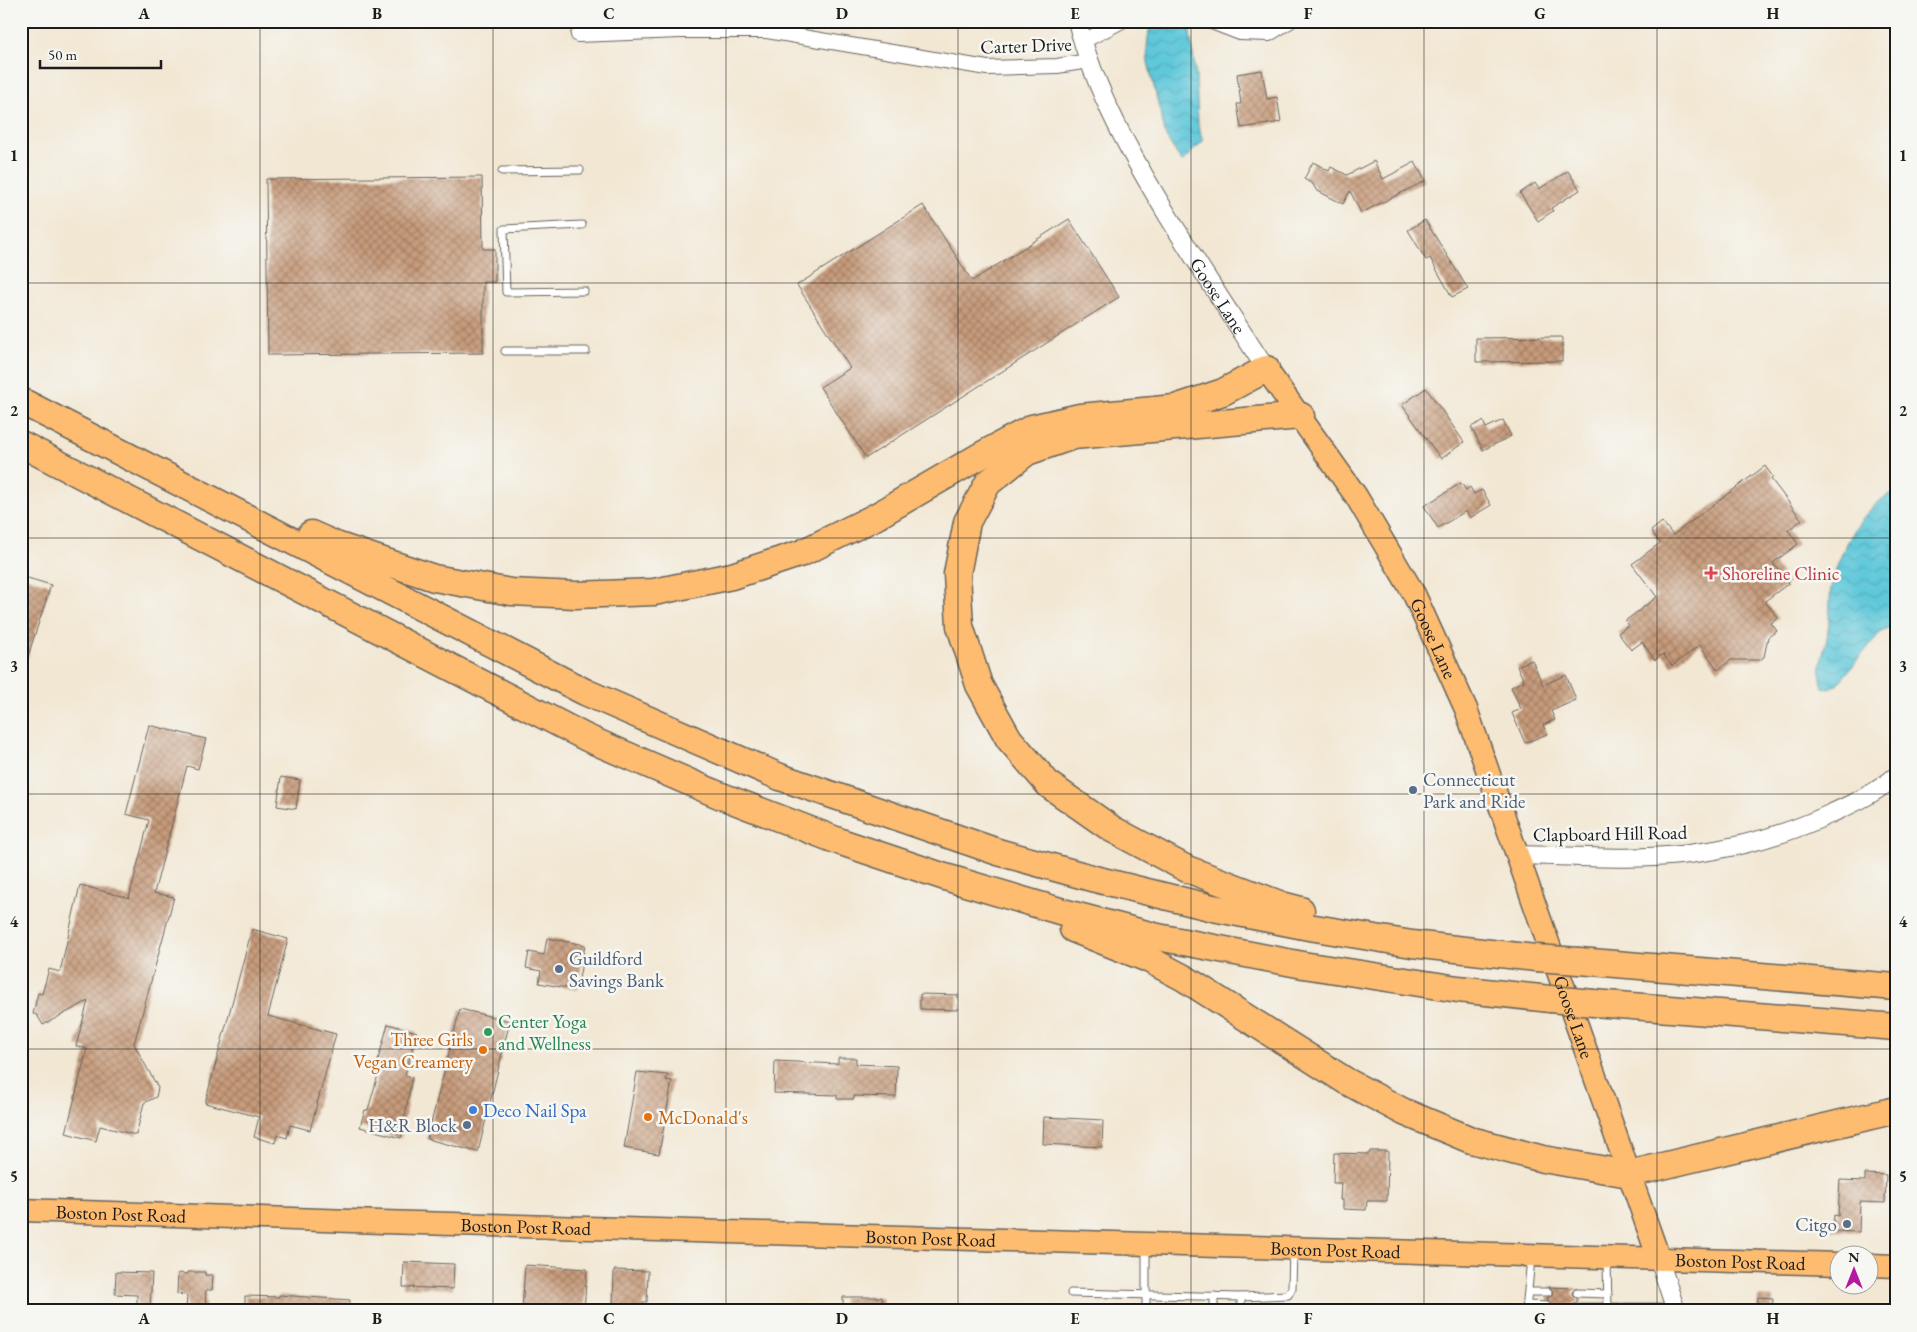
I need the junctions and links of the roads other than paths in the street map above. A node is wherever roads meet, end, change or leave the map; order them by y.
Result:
1 (1077, 21) edge
2 (1122, 21) edge
3 (1209, 21) edge
4 (1290, 21) edge
5 (578, 35) dead end
6 (1082, 42) junction
7 (1088, 61) junction
8 (580, 170) dead end
9 (502, 171) dead end
10 (582, 225) dead end
11 (584, 291) dead end
12 (505, 351) dead end
13 (586, 351) dead end
14 (1266, 369) junction
15 (21, 401) edge
16 (1301, 416) junction
17 (21, 444) edge
18 (120, 453) junction
19 (1896, 776) edge
20 (1518, 855) junction
21 (945, 877) junction
22 (1505, 955) junction
23 (1896, 987) edge
24 (1896, 1027) edge
25 (1896, 1110) edge
26 (1629, 1174) junction
27 (21, 1210) edge
28 (1146, 1244) junction
29 (1293, 1248) junction
30 (1531, 1255) junction
31 (1607, 1257) junction
32 (1659, 1259) junction
33 (1830, 1264) edge
34 (1880, 1265) edge
35 (1896, 1266) edge
36 (1529, 1292) junction
37 (1548, 1292) dead end
38 (1071, 1293) dead end
39 (1577, 1293) dead end
40 (1145, 1294) junction
41 (1608, 1294) junction
42 (1214, 1296) junction
43 (1241, 1297) junction
44 (1548, 1306) dead end
45 (1577, 1307) dead end
46 (1527, 1308) edge
47 (1608, 1309) edge
48 (1676, 1309) edge
49 (1146, 1311) edge
50 (1214, 1311) edge
51 (1241, 1311) edge

1 - 6 street, Goose Lane
2 - 6 street
3 - 4 street
5 - 7 street, Carter Drive
6 - 7 street, Goose Lane
7 - 14 street, Goose Lane
8 - 9 lane
10 - 11 lane
12 - 13 lane
14 - 16 main road, Goose Lane
14 - 18 highway
15 - 18 highway
16 - 20 main road, Goose Lane
16 - 22 highway
17 - 21 highway
18 - 22 highway
19 - 20 street, Clapboard Hill Road
20 - 26 main road, Goose Lane
21 - 24 highway, bridge
21 - 26 highway
22 - 23 highway, bridge
25 - 26 highway
26 - 32 main road, Goose Lane
27 - 28 main road, Boston Post Road
28 - 29 main road, Boston Post Road
28 - 40 lane
29 - 30 main road, Boston Post Road
29 - 43 lane
30 - 31 main road, Boston Post Road
30 - 36 lane
31 - 32 main road, Boston Post Road
31 - 41 lane
32 - 33 main road, Boston Post Road
32 - 48 street, Goose Lane
34 - 35 main road
36 - 37 lane
36 - 46 lane
38 - 40 lane
39 - 41 lane
40 - 42 lane
40 - 49 lane
41 - 47 lane
42 - 43 lane
42 - 50 lane
43 - 51 lane
44 - 46 lane
45 - 47 lane
47 - 48 lane

